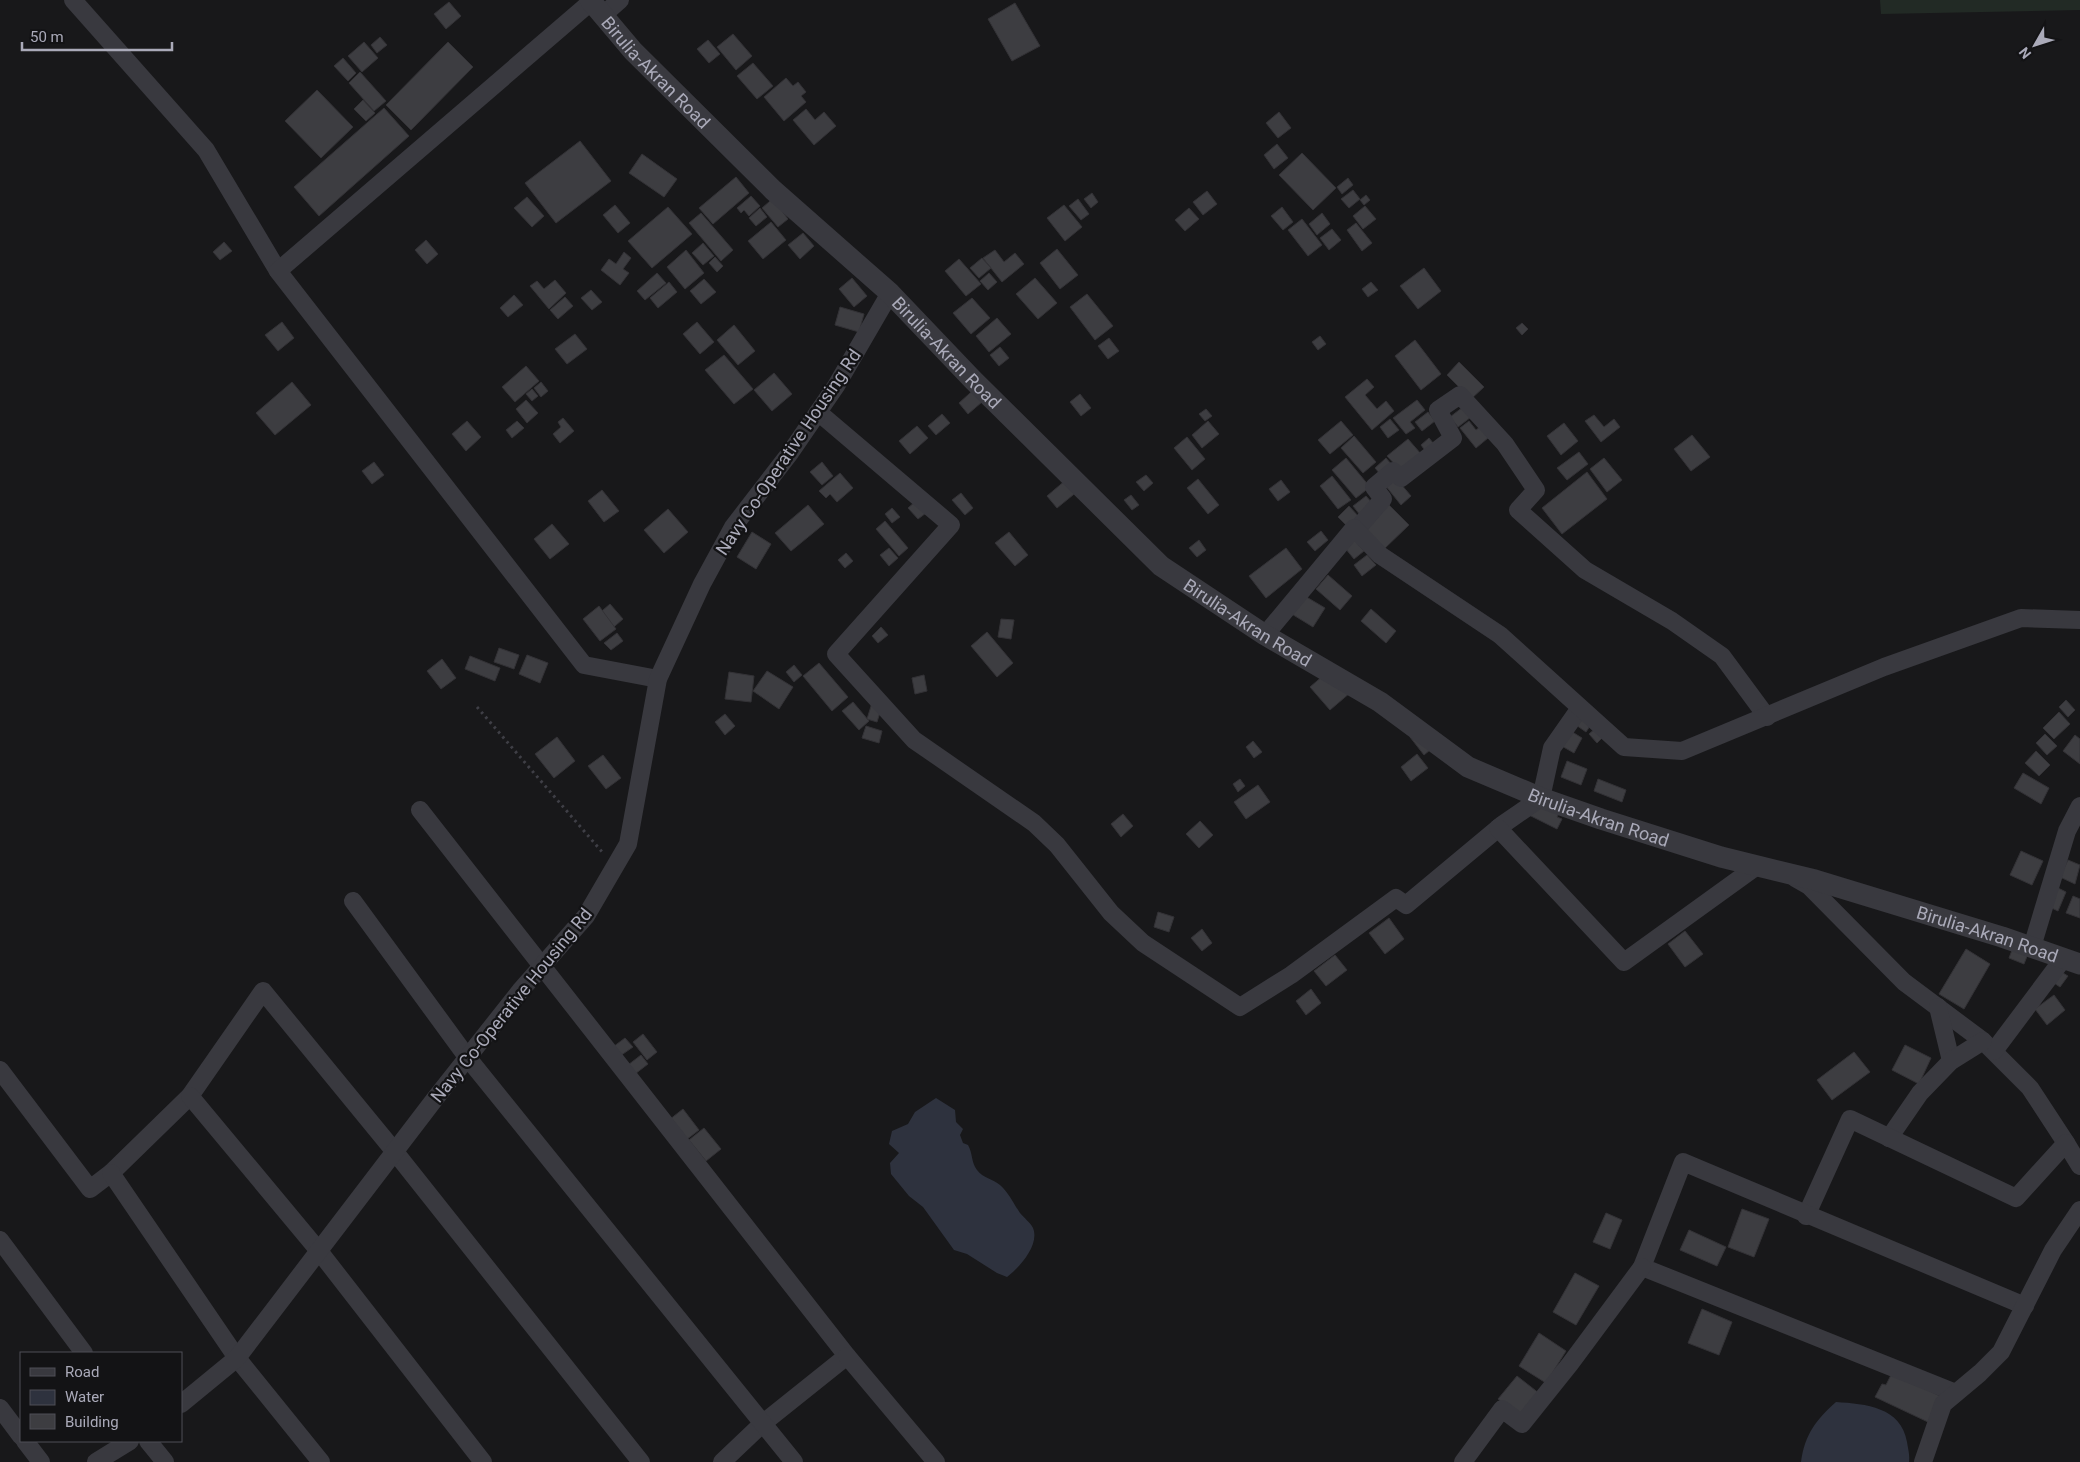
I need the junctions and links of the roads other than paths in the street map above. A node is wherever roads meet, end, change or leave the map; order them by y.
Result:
1 (73, 0) edge
2 (620, 0) edge
3 (595, 5) edge
4 (278, 271) junction
5 (890, 294) junction
6 (818, 412) junction
7 (1356, 530) junction
8 (2080, 620) edge
9 (1266, 635) junction
10 (658, 679) junction
11 (1580, 708) junction
12 (1767, 717) junction
13 (1541, 798) junction
14 (2080, 806) edge
15 (420, 810) dead end
16 (1498, 828) junction
17 (1757, 866) junction
18 (1788, 874) junction
19 (354, 901) dead end
20 (2032, 947) junction
21 (2072, 961) edge
22 (542, 965) junction
23 (1938, 1007) junction
24 (1989, 1046) junction
25 (468, 1057) junction
26 (1951, 1061) junction
27 (0, 1070) edge
28 (190, 1096) junction
29 (1889, 1138) junction
30 (2066, 1143) junction
31 (395, 1152) junction
32 (2080, 1166) edge
33 (111, 1173) junction
34 (2080, 1210) edge
35 (1806, 1216) junction
36 (0, 1240) edge
37 (319, 1251) junction
38 (1642, 1267) junction
39 (2025, 1306) junction
40 (83, 1352) edge
41 (847, 1356) junction
42 (237, 1358) junction
43 (1956, 1393) junction
44 (182, 1403) edge
45 (0, 1408) edge
46 (762, 1424) junction
47 (20, 1435) edge
48 (26, 1442) edge
49 (128, 1442) edge
50 (149, 1442) edge
51 (41, 1462) edge
52 (96, 1462) edge
53 (165, 1462) edge
54 (321, 1462) edge
55 (483, 1462) edge
56 (641, 1462) edge
57 (722, 1462) edge
58 (794, 1462) edge
59 (936, 1462) edge
60 (1463, 1462) edge
61 (1923, 1462) edge

1 - 4 street
2 - 3 street
3 - 4 street
3 - 5 street, Birulia-Akran Road
4 - 10 street
5 - 6 street, Navy Co-Operative Housing Rd
5 - 9 street, Birulia-Akran Road
6 - 10 street, Navy Co-Operative Housing Rd
6 - 16 street
7 - 9 street
7 - 11 street
7 - 12 street
8 - 12 street
9 - 13 street, Birulia-Akran Road
10 - 22 street, Navy Co-Operative Housing Rd
11 - 12 street
11 - 13 street
13 - 16 street
13 - 17 street, Birulia-Akran Road
14 - 20 street
15 - 22 street
16 - 17 street
17 - 18 street, Birulia-Akran Road
18 - 20 street, Birulia-Akran Road
18 - 23 street
19 - 25 street
20 - 21 street, Birulia-Akran Road
21 - 24 street
22 - 25 street, Navy Co-Operative Housing Rd
22 - 41 street
23 - 24 street
23 - 26 street
24 - 26 street
24 - 30 street
25 - 31 street, Navy Co-Operative Housing Rd
25 - 46 street
26 - 29 street
27 - 33 street
28 - 31 street
28 - 33 street
28 - 37 street
29 - 30 street
29 - 35 street
30 - 32 street
31 - 37 street, Navy Co-Operative Housing Rd
31 - 56 street
33 - 42 street
34 - 39 street
35 - 38 street
35 - 39 street
36 - 40 street
37 - 42 street, Navy Co-Operative Housing Rd
37 - 55 street
38 - 43 street
38 - 60 street
39 - 43 street
41 - 46 street
41 - 59 street
42 - 44 street, Navy Co-Operative Housing Rd
42 - 54 street
43 - 61 street
45 - 47 street
46 - 57 street
46 - 58 street
48 - 51 street
49 - 52 street
50 - 53 street

